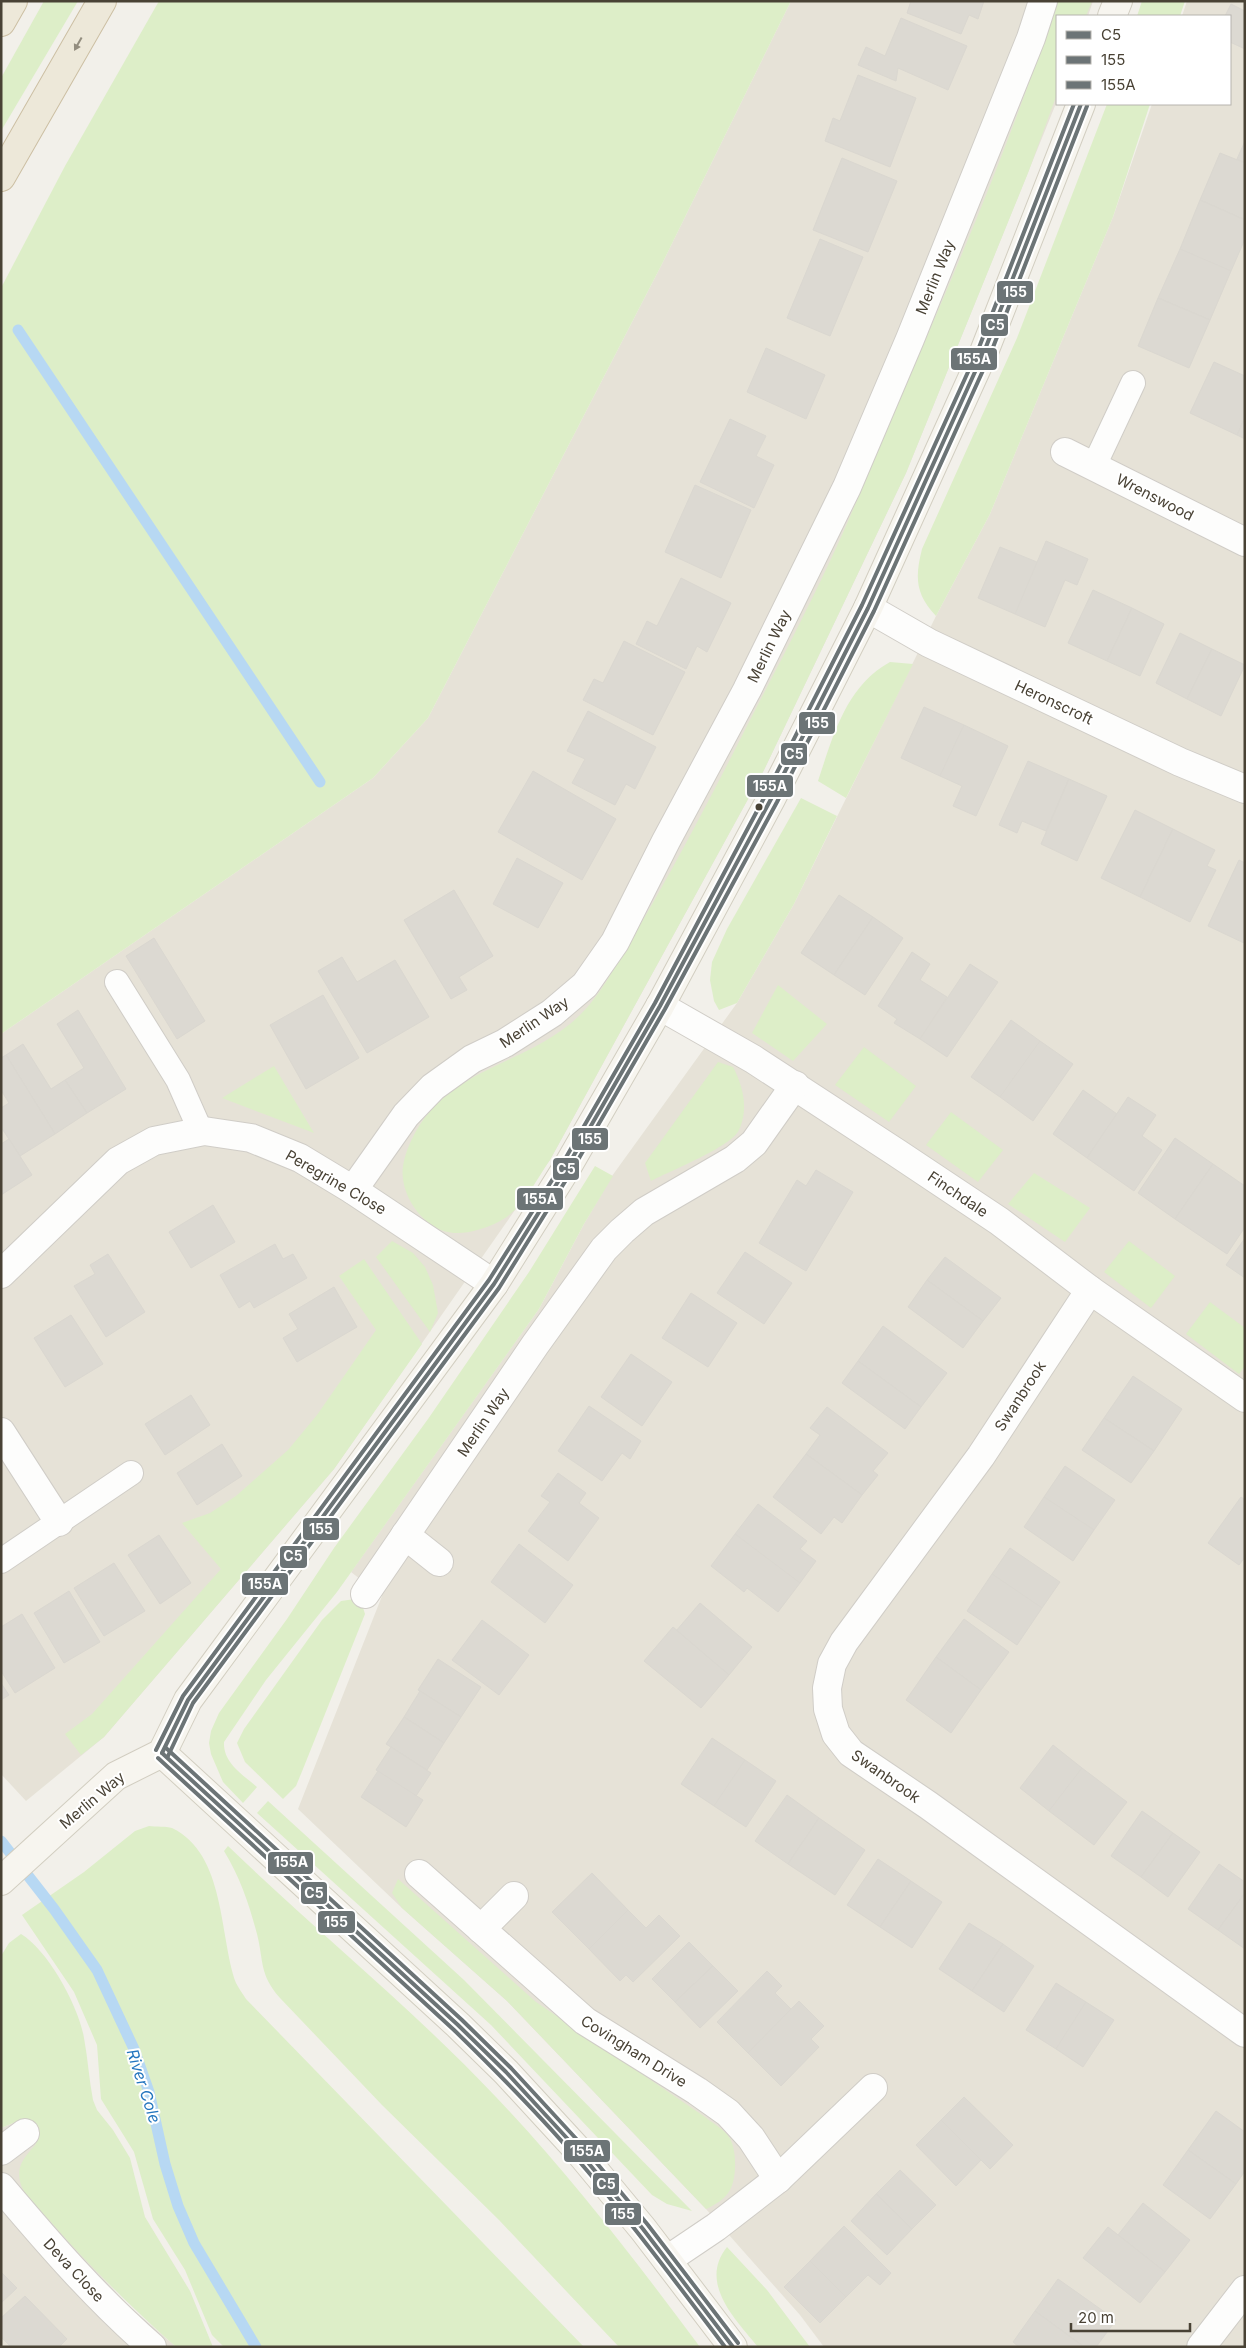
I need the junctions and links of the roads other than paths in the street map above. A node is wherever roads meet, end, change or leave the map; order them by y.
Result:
1 (13, 1) edge
2 (102, 1) edge
3 (1043, 1) edge
4 (1118, 1) edge
5 (1112, 15) edge
6 (1, 22) edge
7 (1081, 105) edge
8 (1, 177) edge
9 (1133, 383) dead end
10 (1065, 452) dead end
11 (1094, 466) junction
12 (1245, 542) edge
13 (868, 608) junction
14 (1245, 789) edge
15 (117, 982) dead end
16 (660, 1006) junction
17 (795, 1085) junction
18 (200, 1132) junction
19 (353, 1190) junction
20 (1, 1274) edge
21 (494, 1284) junction
22 (1090, 1290) junction
23 (1245, 1398) edge
24 (1, 1432) edge
25 (131, 1473) dead end
26 (59, 1522) junction
27 (405, 1535) junction
28 (1, 1560) edge
29 (439, 1562) dead end
30 (365, 1594) dead end
31 (162, 1754) junction
32 (419, 1874) dead end
33 (1, 1881) edge
34 (514, 1896) dead end
35 (481, 1930) junction
36 (1245, 2033) edge
37 (873, 2088) dead end
38 (25, 2133) dead end
39 (1, 2151) edge
40 (778, 2179) junction
41 (1, 2187) edge
42 (667, 2260) junction
43 (1245, 2290) edge
44 (152, 2347) edge
45 (733, 2347) edge
46 (1202, 2347) edge

1 - 6 highway
2 -> 8 highway
3 - 19 street, Merlin Way
4 - 5 street
7 - 13 street
9 - 11 lane
10 - 11 street, Wrenswood
11 - 12 street, Wrenswood
13 - 14 street, Heronscroft
13 - 16 street
15 - 18 lane
16 - 17 street, Finchdale
16 - 21 street
17 - 22 street, Finchdale
17 - 27 street, Merlin Way
18 - 19 street, Peregrine Close
18 - 20 street, Peregrine Close
19 - 21 street, Peregrine Close
21 - 31 street
22 - 23 street, Finchdale
22 - 36 street, Swanbrook
24 - 26 street
25 - 26 lane
26 - 28 lane
27 - 29 street
27 - 30 street, Merlin Way
31 - 33 street, Merlin Way
31 - 42 street
32 - 35 street, Covingham Drive
34 - 35 street
35 - 40 street, Covingham Drive
37 - 40 street
38 - 39 street
40 - 42 street
41 - 44 street, Deva Close
42 - 45 street
43 - 46 street

